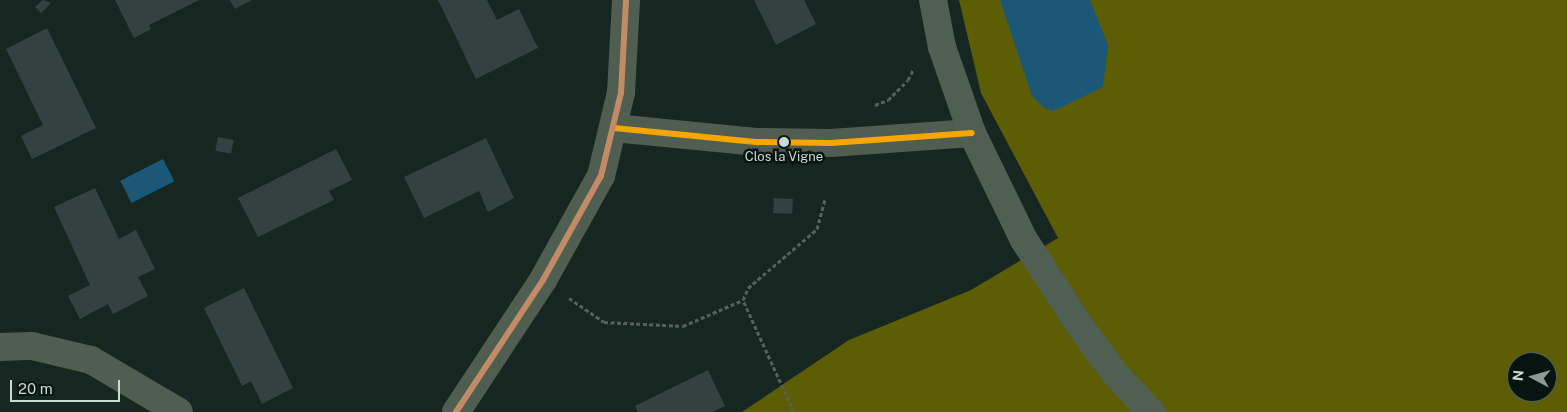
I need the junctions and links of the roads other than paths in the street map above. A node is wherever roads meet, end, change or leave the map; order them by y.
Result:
1 (626, 0) edge
2 (933, 0) edge
3 (614, 128) junction
4 (972, 133) junction
5 (0, 347) edge
6 (179, 412) edge
7 (456, 412) edge
8 (1151, 412) edge

1 - 3 street
2 - 4 street
3 - 4 street
3 - 7 street
4 - 8 street
5 - 6 street

